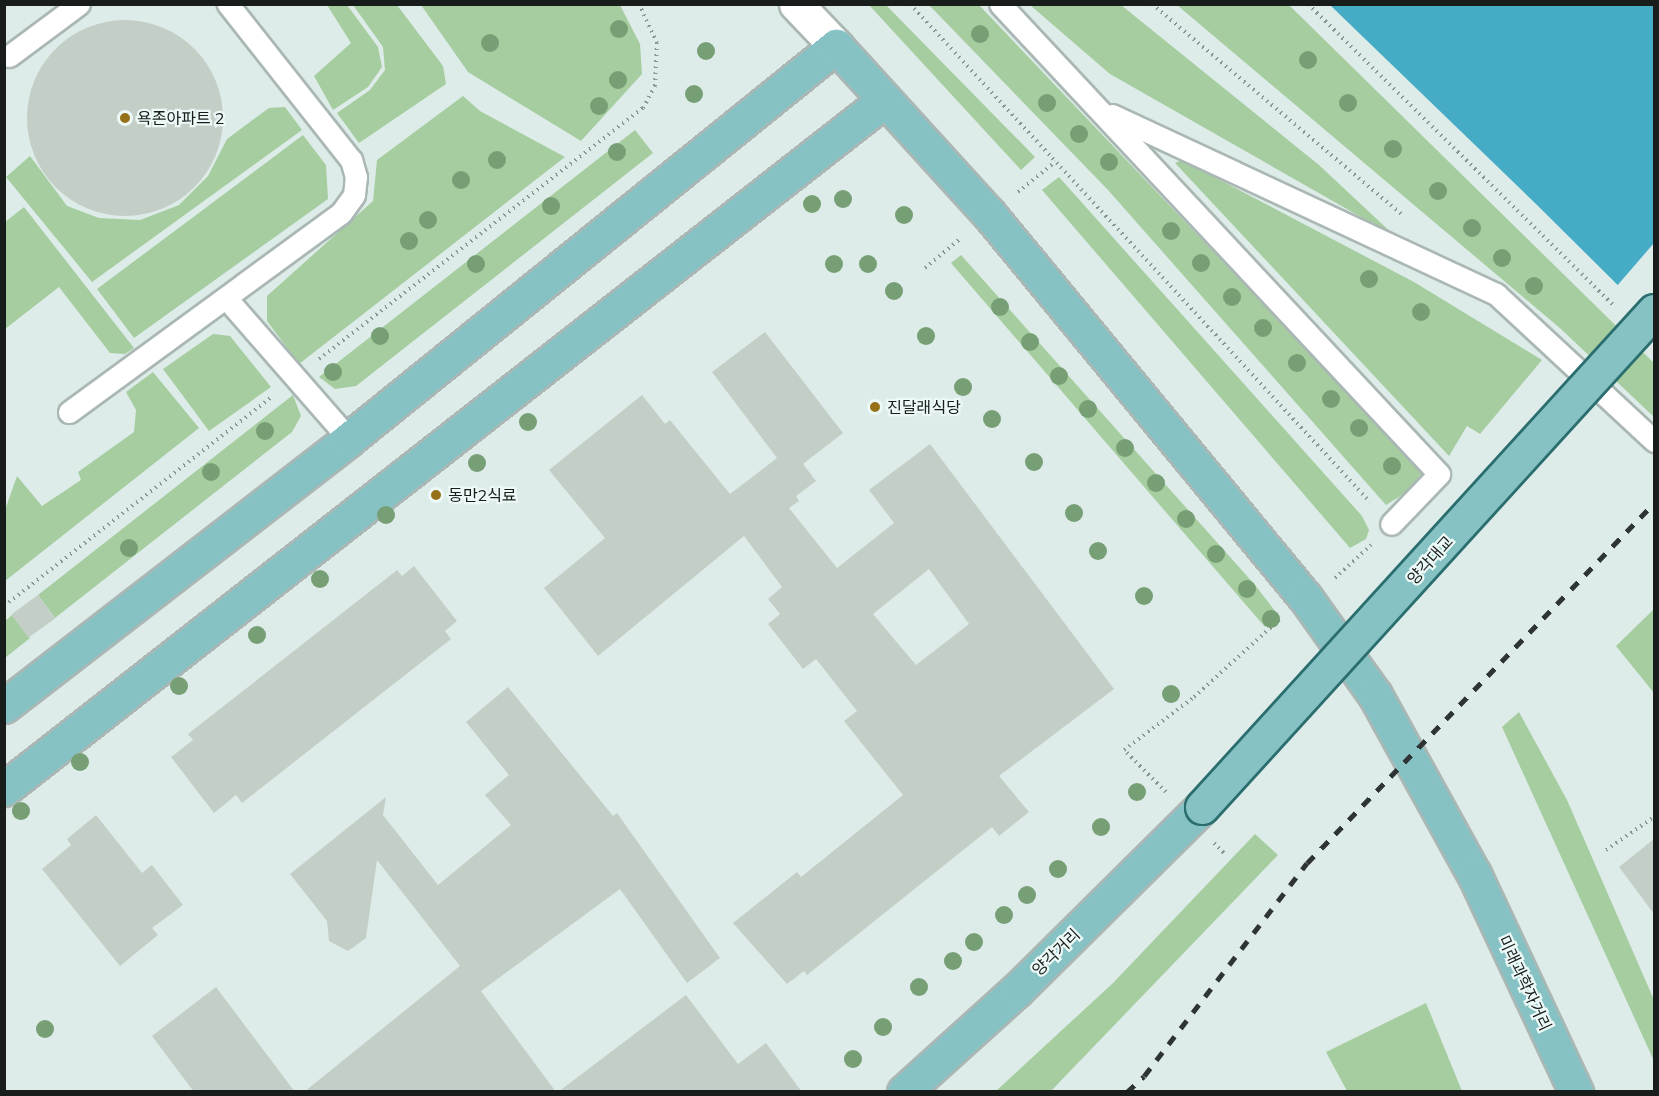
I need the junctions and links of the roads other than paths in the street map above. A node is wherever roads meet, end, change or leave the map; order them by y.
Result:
1 (79, 4) edge
2 (228, 4) edge
3 (796, 4) edge
4 (1000, 4) edge
5 (836, 46) junction
6 (9, 56) dead end
7 (885, 100) junction
8 (1104, 111) junction
9 (226, 298) junction
10 (1654, 310) edge
11 (69, 412) dead end
12 (350, 439) junction
13 (1654, 441) edge
14 (1391, 524) road end
15 (4, 706) edge
16 (4, 789) edge
17 (1202, 807) joint
18 (904, 1092) edge
19 (1576, 1092) edge

1 - 6 lane
2 - 9 lane
3 - 5 main road
4 - 8 lane
5 - 7 main road, 미래과학자거리
5 - 12 main road
7 - 16 main road
7 - 19 main road, 미래과학자거리
8 - 13 lane
8 - 14 lane
9 - 11 lane
9 - 12 lane
10 - 17 main road, 양각대교, bridge
12 - 15 main road
17 - 18 main road, 양각거리

